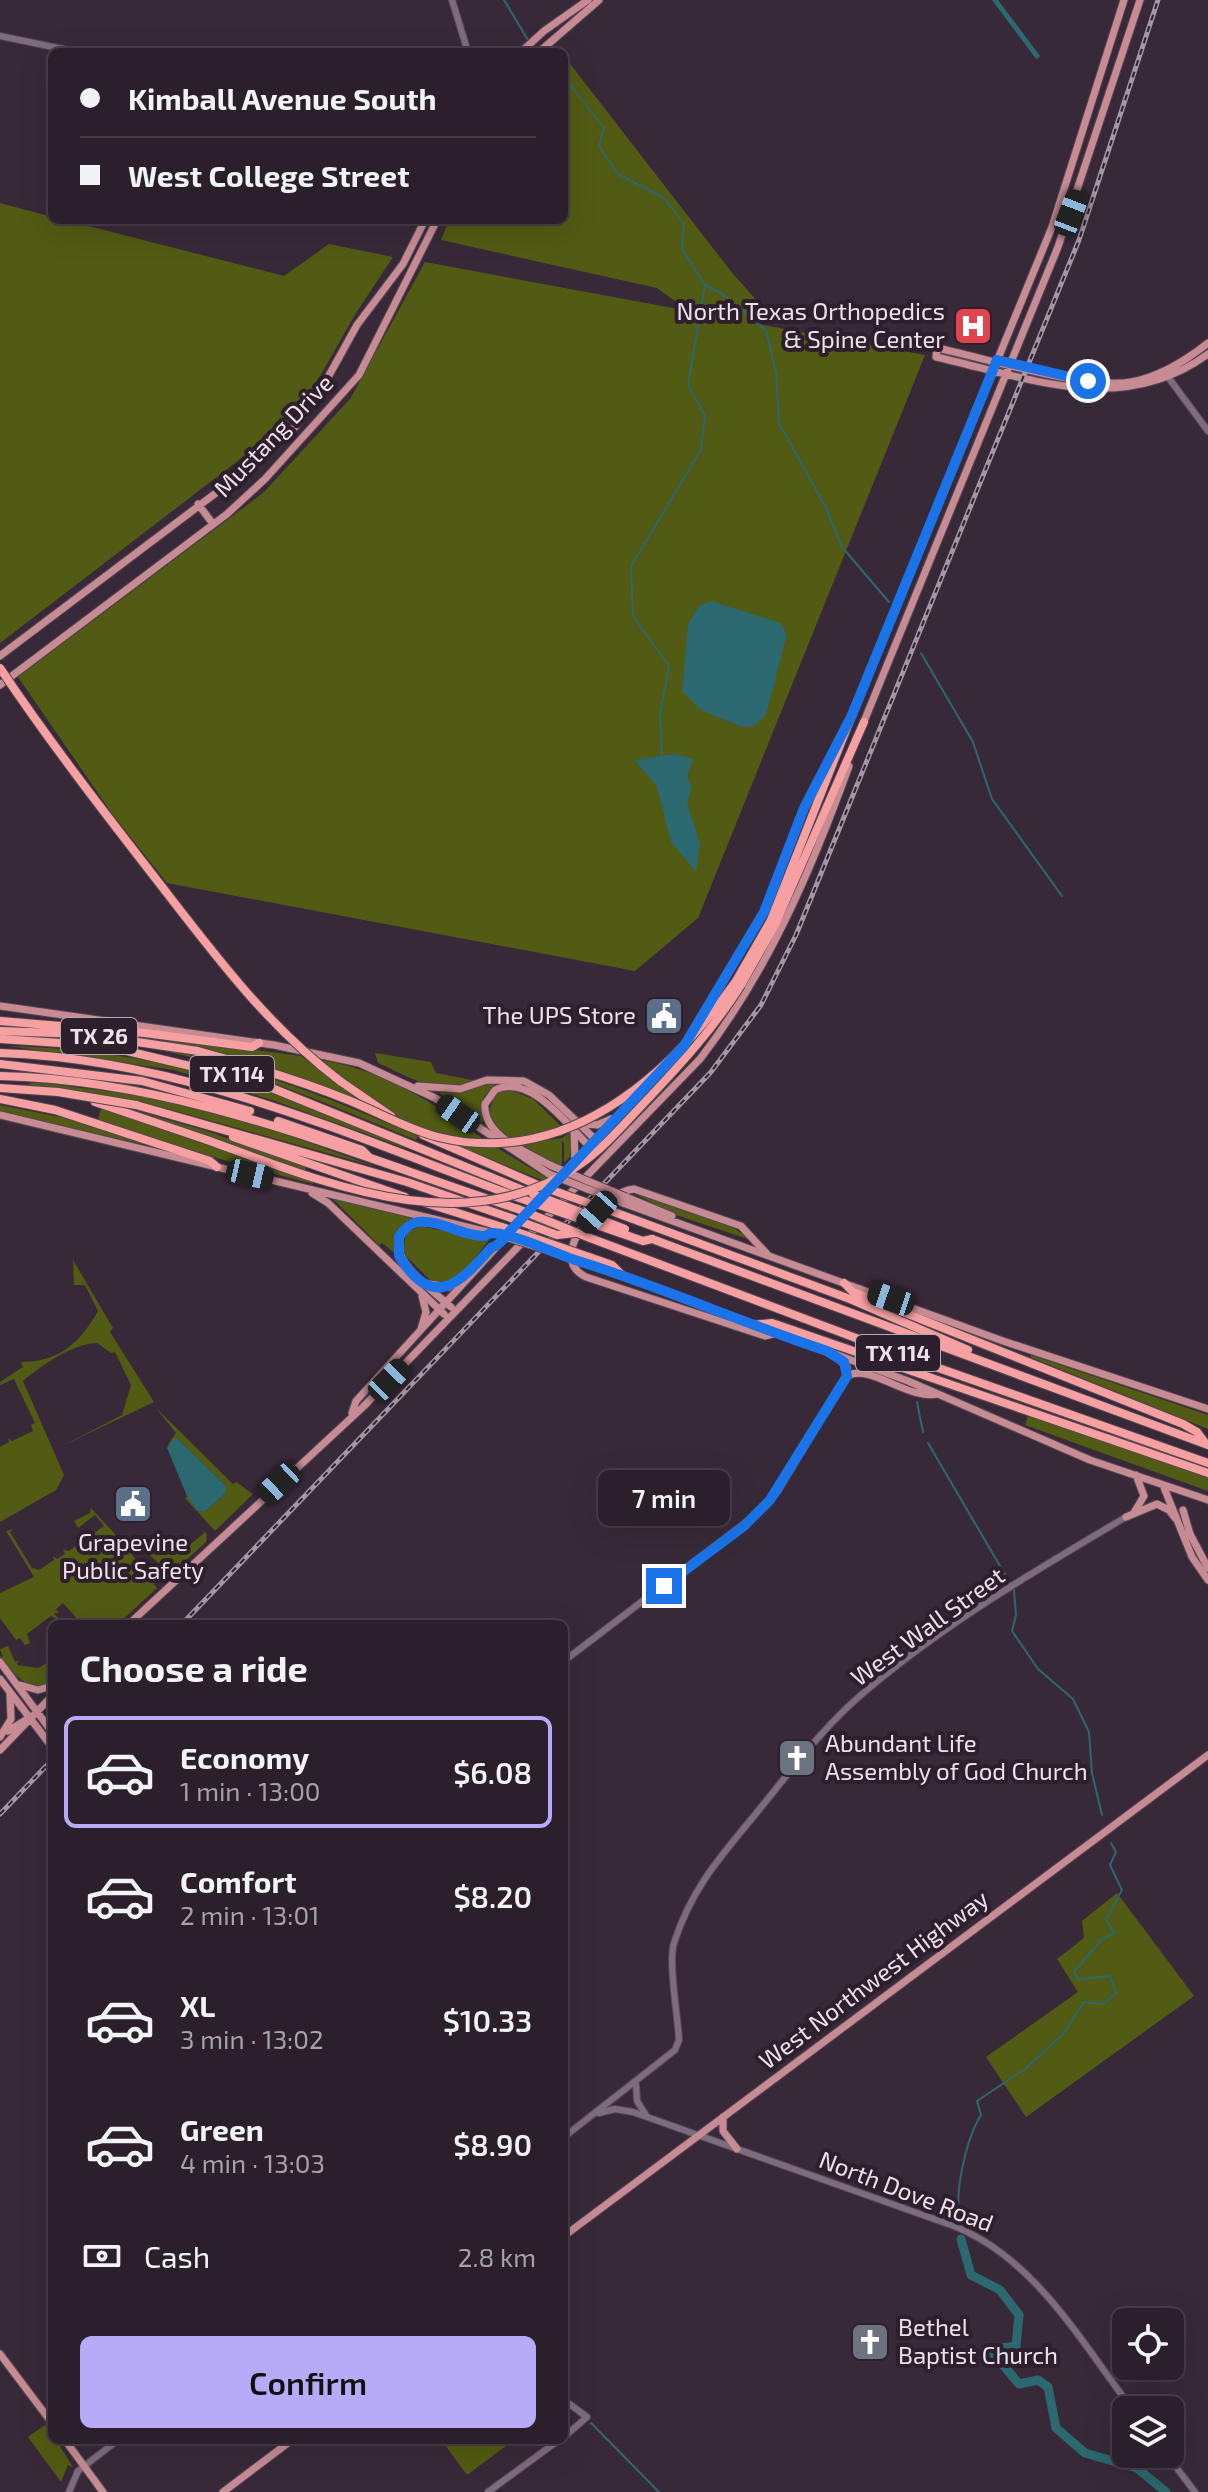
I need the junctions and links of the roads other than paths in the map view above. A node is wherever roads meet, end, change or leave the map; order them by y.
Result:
1 (452, 0) edge
2 (588, 0) edge
3 (599, 0) edge
4 (1124, 0) edge
5 (1140, 0) edge
6 (0, 36) edge
7 (58, 48) edge
8 (467, 48) edge
9 (525, 48) edge
10 (544, 48) edge
11 (1087, 118) junction
12 (1101, 122) junction
13 (423, 224) edge
14 (435, 224) edge
15 (1208, 343) edge
16 (1208, 354) edge
17 (997, 360) junction
18 (1010, 363) junction
19 (994, 370) junction
20 (1007, 373) junction
21 (1166, 375) junction
22 (1104, 387) junction
23 (1208, 431) edge
24 (198, 504) junction
25 (213, 524) junction
26 (926, 534) junction
27 (936, 548) junction
28 (0, 656) edge
29 (0, 668) edge
30 (0, 677) edge
31 (0, 685) edge
32 (27, 711) junction
33 (852, 715) junction
34 (864, 722) junction
35 (738, 983) junction
36 (0, 1006) edge
37 (0, 1021) edge
38 (0, 1031) edge
39 (0, 1039) edge
40 (259, 1043) junction
41 (0, 1053) edge
42 (0, 1064) edge
43 (0, 1076) edge
44 (0, 1086) edge
45 (414, 1086) junction
46 (0, 1099) edge
47 (620, 1114) junction
48 (0, 1115) edge
49 (578, 1122) junction
50 (212, 1126) junction
51 (573, 1131) junction
52 (596, 1139) junction
53 (589, 1146) junction
54 (607, 1151) junction
55 (601, 1158) junction
56 (373, 1161) junction
57 (574, 1162) junction
58 (217, 1167) junction
59 (550, 1170) junction
60 (307, 1190) junction
61 (531, 1198) junction
62 (496, 1231) junction
63 (576, 1233) junction
64 (498, 1246) junction
65 (769, 1256) junction
66 (622, 1275) joint
67 (426, 1283) junction
68 (844, 1283) junction
69 (419, 1290) junction
70 (448, 1304) junction
71 (441, 1311) junction
72 (452, 1314) junction
73 (753, 1325) junction
74 (774, 1333) junction
75 (419, 1335) junction
76 (827, 1351) junction
77 (978, 1358) junction
78 (847, 1376) junction
79 (938, 1394) junction
80 (1208, 1409) edge
81 (352, 1414) junction
82 (1207, 1444) edge
83 (1208, 1463) edge
84 (1208, 1473) edge
85 (1136, 1475) junction
86 (1161, 1484) junction
87 (1198, 1497) junction
88 (1208, 1500) edge
89 (1172, 1502) junction
90 (1183, 1510) junction
91 (1126, 1517) junction
92 (1180, 1524) junction
93 (1205, 1568) edge
94 (1208, 1580) edge
95 (133, 1620) edge
96 (568, 1658) edge
97 (0, 1662) edge
98 (0, 1679) edge
99 (17, 1684) junction
100 (48, 1687) edge
101 (10, 1692) junction
102 (48, 1700) edge
103 (37, 1710) junction
104 (29, 1718) junction
105 (48, 1726) edge
106 (21, 1731) junction
107 (42, 1734) junction
108 (0, 1738) edge
109 (48, 1742) edge
110 (0, 1750) edge
111 (1208, 1755) edge
112 (636, 2084) junction
113 (594, 2115) junction
114 (723, 2116) junction
115 (649, 2117) junction
116 (568, 2134) edge
117 (694, 2135) junction
118 (737, 2149) junction
119 (568, 2233) edge
120 (0, 2354) edge
121 (1122, 2396) edge
122 (568, 2403) edge
123 (48, 2418) edge
124 (568, 2433) edge
125 (68, 2444) edge
126 (113, 2444) edge
127 (287, 2444) edge
128 (554, 2444) edge
129 (85, 2467) junction
130 (1177, 2468) edge
131 (69, 2492) edge
132 (103, 2492) edge
133 (223, 2492) edge
134 (488, 2492) edge
135 (1195, 2492) edge

1 - 8 street
2 - 9 main road
3 - 10 main road
4 - 11 main road, TX 26
5 - 12 main road
6 - 7 street
11 - 12 main road
11 - 17 main road, TX 26
12 - 18 main road
13 - 24 main road, Mustang Drive
14 - 25 main road, Mustang Drive
15 - 21 main road
16 - 21 main road
17 - 18 main road
17 - 19 main road, TX 26
17 - 19 main road
18 - 20 main road
18 - 22 main road
19 - 20 main road
19 - 26 main road, TX 26
20 - 22 main road
20 - 27 main road
21 - 22 main road
21 - 23 street
24 - 25 main road
24 - 28 main road, Mustang Drive
25 - 31 main road, Mustang Drive
26 - 27 main road
26 - 33 main road, TX 26
27 - 34 main road
29 - 32 highway, bridge
30 - 32 highway, bridge
32 - 77 highway, bridge
33 - 35 highway, TX 26
33 - 47 main road
34 - 35 highway
34 - 54 main road
35 - 38 highway, TX 26, bridge
35 - 44 highway, bridge
36 - 40 main road
37 - 40 highway
39 - 61 highway, TX 114
40 - 45 main road
41 - 61 highway
42 - 56 highway
43 - 56 highway, TX 114
44 - 50 highway, bridge
45 - 49 main road
45 - 59 main road
46 - 58 highway
47 - 49 main road
47 - 52 main road
48 - 58 main road
49 - 52 main road
50 - 62 highway
50 - 63 highway, bridge
51 - 53 main road
51 - 57 main road
51 - 59 main road
52 - 53 main road
52 - 54 main road
53 - 55 main road
53 - 57 main road
54 - 55 main road
55 - 72 main road
56 - 63 highway, TX 114, bridge
57 - 64 main road
58 - 60 main road
59 - 65 main road, bridge
60 - 62 main road
60 - 69 main road
61 - 77 highway, TX 114, bridge
62 - 66 highway, bridge
62 - 67 main road
63 - 83 highway, TX 114, bridge
64 - 67 main road
64 - 70 main road
65 - 68 main road
65 - 74 main road
66 - 73 main road
67 - 70 main road
68 - 80 main road
68 - 82 highway
69 - 71 main road
69 - 75 main road
70 - 71 main road
70 - 72 main road
71 - 72 main road
71 - 75 main road
72 - 81 main road
73 - 74 main road
73 - 84 highway
74 - 76 main road
75 - 81 main road
76 - 78 main road
76 - 79 main road
77 - 82 highway, TX 114
78 - 79 main road
78 - 96 street
79 - 85 main road
81 - 95 main road
85 - 86 main road
85 - 91 main road
86 - 87 main road
86 - 89 main road
87 - 88 main road
87 - 90 main road
89 - 90 main road
89 - 91 main road
89 - 92 main road
90 - 93 main road
91 - 92 main road
91 - 112 street, West Wall Street
92 - 93 main road
93 - 94 main road
97 - 99 main road
98 - 101 main road
99 - 100 main road
99 - 103 main road
101 - 104 main road
101 - 108 main road
102 - 103 main road
103 - 104 main road
103 - 105 main road
104 - 106 main road
104 - 107 main road
104 - 108 main road
106 - 107 main road
106 - 110 main road
107 - 109 main road
111 - 114 main road, West Northwest Highway
112 - 113 street, West Wall Street
112 - 115 street
113 - 115 street, North Dove Road
113 - 116 street, West Wall Street
114 - 117 main road, West Northwest Highway
114 - 118 main road
115 - 117 street, North Dove Road
117 - 118 street, North Dove Road
117 - 119 main road, West Northwest Highway
118 - 121 street, North Dove Road
120 - 123 main road
122 - 124 street
125 - 129 main road
126 - 129 street
127 - 133 main road
128 - 134 street
129 - 131 street
129 - 132 main road
130 - 135 street

